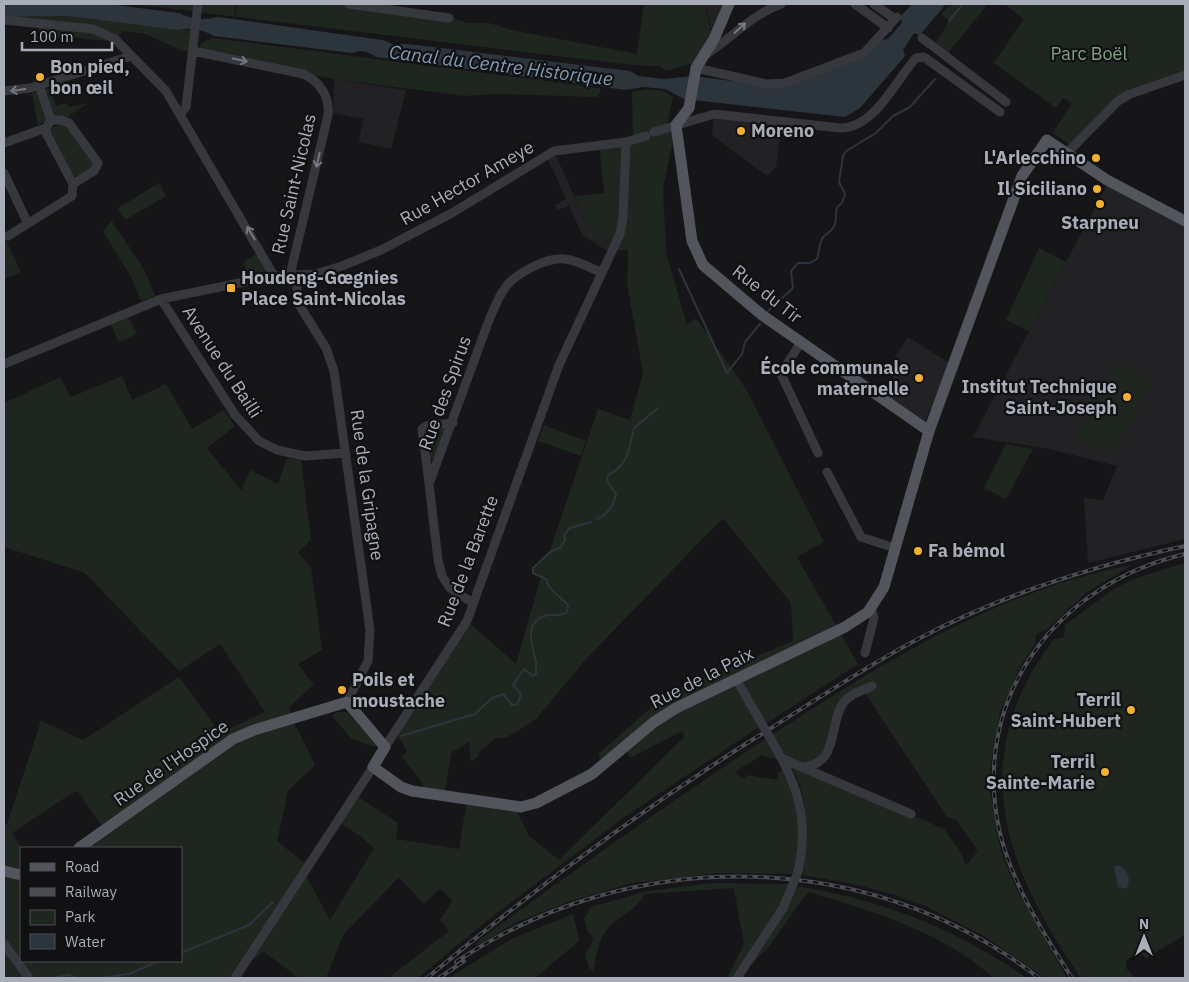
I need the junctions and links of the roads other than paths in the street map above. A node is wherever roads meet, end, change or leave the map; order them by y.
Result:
1 (349, 4) edge
2 (729, 4) edge
3 (782, 4) edge
4 (855, 4) edge
5 (874, 4) edge
6 (378, 6) edge
7 (198, 7) edge
8 (449, 18) dead end
9 (4, 20) edge
10 (888, 28) junction
11 (922, 38) dead end
12 (193, 51) junction
13 (132, 56) junction
14 (702, 57) junction
15 (696, 68) junction
16 (1185, 75) edge
17 (189, 76) junction
18 (39, 85) junction
19 (4, 91) edge
20 (166, 91) junction
21 (183, 92) junction
22 (1006, 102) dead end
23 (186, 107) junction
24 (177, 110) junction
25 (1000, 112) dead end
26 (48, 124) junction
27 (676, 125) junction
28 (187, 126) junction
29 (626, 142) junction
30 (4, 143) edge
31 (1066, 154) junction
32 (4, 173) edge
33 (73, 184) junction
34 (1185, 221) edge
35 (28, 224) junction
36 (8, 236) dead end
37 (601, 272) junction
38 (274, 276) junction
39 (293, 276) junction
40 (161, 299) junction
41 (801, 342) junction
42 (4, 364) edge
43 (453, 422) junction
44 (929, 431) junction
45 (346, 453) junction
46 (818, 453) dead end
47 (827, 472) dead end
48 (429, 484) junction
49 (895, 548) junction
50 (473, 603) junction
51 (871, 608) junction
52 (865, 653) dead end
53 (736, 679) junction
54 (872, 686) dead end
55 (347, 702) junction
56 (385, 747) junction
57 (783, 759) junction
58 (373, 767) junction
59 (800, 767) junction
60 (911, 814) dead end
61 (80, 847) edge
62 (4, 871) edge
63 (20, 875) edge
64 (4, 944) edge
65 (29, 978) edge
66 (235, 978) edge
67 (737, 978) edge

1 - 6 street
2 - 14 main road
14 -> 3 street
4 - 10 street
5 - 10 street
6 - 8 street
7 - 12 street
9 - 13 street
10 - 15 street
11 - 22 street
12 - 17 street
12 -> 39 street, Rue Saint-Nicolas
13 - 18 street
13 - 20 street
14 - 15 main road
15 - 27 main road
16 - 31 street
17 - 21 street
17 - 23 street
18 -> 19 street
18 - 26 street
20 - 21 street
20 - 24 street
21 - 24 street
23 - 24 street
23 - 28 street
24 - 28 street
25 - 27 street, Rue Hector Ameye
26 - 30 street
26 - 33 street
26 - 33 street
27 - 29 street, Rue Hector Ameye
27 - 41 main road, Rue du Tir
38 -> 28 street
29 - 37 street, Rue de la Barette
29 - 39 street, Rue Hector Ameye
31 - 34 main road
31 - 44 main road, Rue de la Paix
32 - 35 street
33 - 35 street
35 - 36 street
37 - 43 street, Rue des Spirus
37 - 50 street, Rue de la Barette
38 - 39 street, Rue Hector Ameye
38 - 40 street, Rue Hector Ameye
39 - 45 street, Rue de la Gripagne
40 - 42 street, Rue Hector Ameye
40 - 45 street, Avenue du Bailli
41 - 44 main road, Rue du Tir
41 - 46 street
43 - 48 street, Rue des Spirus
43 - 48 street
44 - 49 main road, Rue de la Paix
45 - 55 street, Rue de la Gripagne
47 - 49 street
48 - 50 street, Rue des Spirus
49 - 51 main road, Rue de la Paix
50 - 56 street, Rue de la Barette
51 - 52 street
51 - 53 main road, Rue de la Paix
53 - 57 street, bridge
53 - 58 main road, Rue de la Paix
54 - 59 street
55 - 56 main road
55 - 61 main road, Rue de l'Hospice
56 - 58 main road, Rue de la Barette
57 - 59 street
57 - 67 street, bridge
58 - 66 street, Rue de la Barette
59 - 60 street
62 - 63 main road
64 - 65 street

